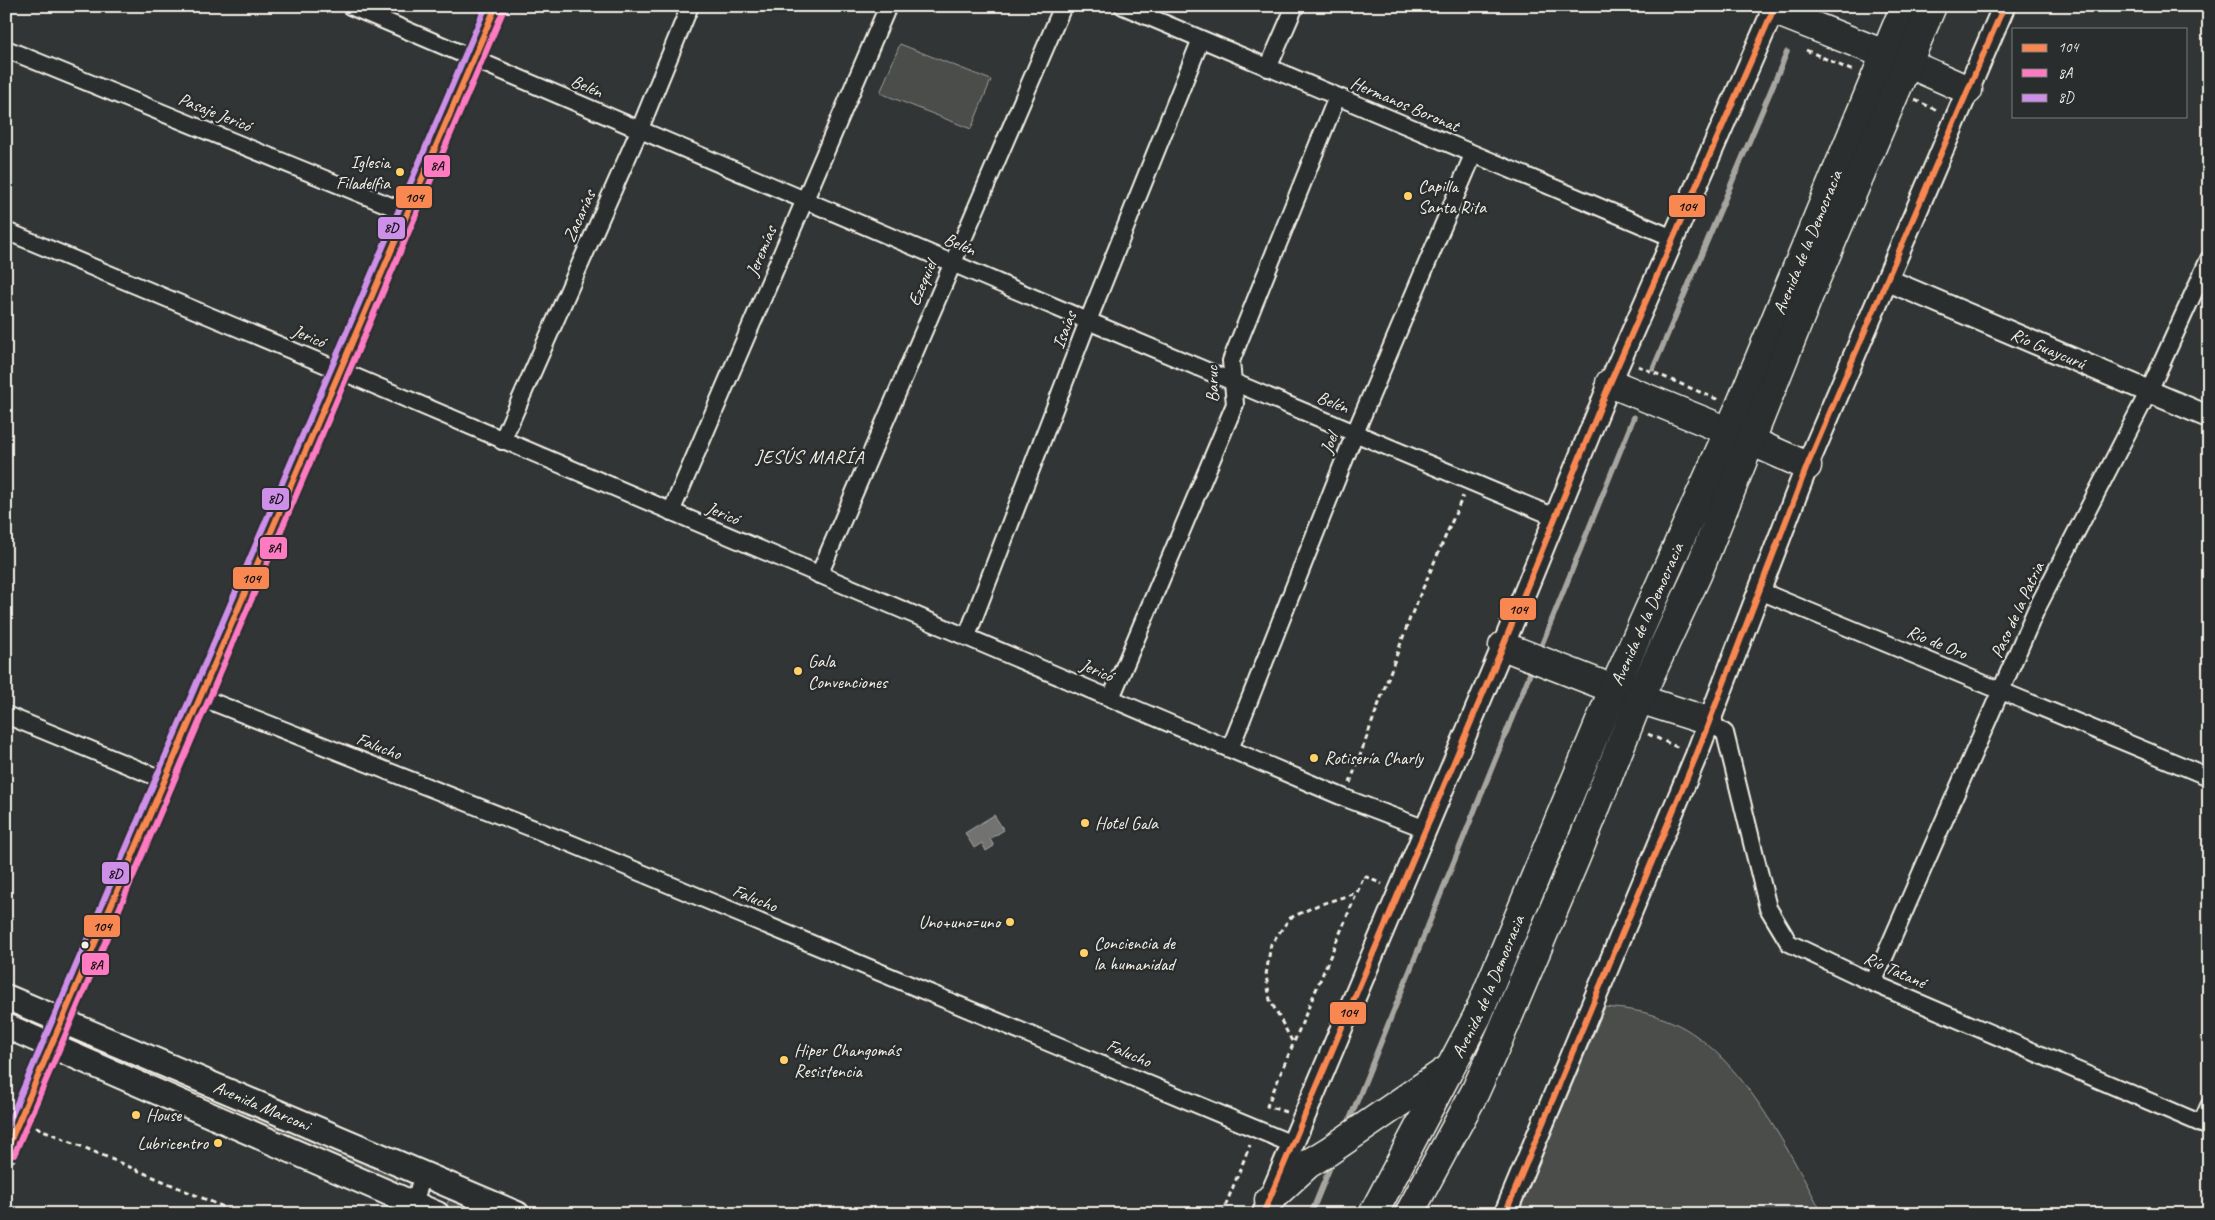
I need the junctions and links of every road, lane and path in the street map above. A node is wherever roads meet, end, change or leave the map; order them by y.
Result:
1 (350, 6) edge
2 (496, 6) edge
3 (690, 6) edge
4 (888, 6) edge
5 (1063, 6) edge
6 (1123, 6) edge
7 (1295, 6) edge
8 (1904, 6) edge
9 (1932, 6) edge
10 (2004, 6) edge
11 (1774, 8) edge
12 (1201, 39) junction
13 (6, 49) edge
14 (474, 59) junction
15 (1896, 59) junction
16 (1268, 68) junction
17 (1968, 90) junction
18 (1337, 97) junction
19 (639, 131) junction
20 (1473, 155) junction
21 (804, 200) junction
22 (408, 213) junction
23 (6, 231) edge
24 (1672, 238) junction
25 (2209, 259) edge
26 (953, 263) junction
27 (1887, 280) junction
28 (1088, 321) junction
29 (341, 371) junction
30 (1233, 382) junction
31 (1610, 383) junction
32 (2149, 391) junction
33 (2209, 417) edge
34 (1355, 433) junction
35 (1739, 436) junction
36 (502, 441) junction
37 (1807, 466) junction
38 (1469, 481) junction
39 (671, 512) junction
40 (1555, 517) junction
41 (819, 575) junction
42 (1760, 591) junction
43 (967, 636) junction
44 (1504, 646) junction
45 (1614, 688) junction
46 (2002, 690) junction
47 (200, 698) junction
48 (1111, 698) junction
49 (1639, 699) junction
50 (6, 715) edge
51 (1708, 721) junction
52 (1230, 749) junction
53 (2209, 777) edge
54 (164, 780) junction
55 (1345, 798) junction
56 (1426, 828) junction
57 (1356, 892) junction
58 (1399, 892) junction
59 (1873, 983) junction
60 (6, 997) edge
61 (61, 1020) junction
62 (6, 1026) edge
63 (1292, 1042) junction
64 (51, 1046) junction
65 (1453, 1066) junction
66 (1267, 1106) junction
67 (2209, 1106) edge
68 (1302, 1119) junction
69 (20, 1120) junction
70 (2205, 1125) edge
71 (1256, 1128) junction
72 (1292, 1144) junction
73 (6, 1152) edge
74 (423, 1174) junction
75 (1424, 1201) edge
76 (1266, 1207) edge
77 (413, 1209) edge
78 (240, 1214) edge
79 (437, 1214) edge
80 (517, 1214) edge
81 (1222, 1214) edge
82 (1374, 1214) edge
83 (1409, 1214) edge
84 (1505, 1214) edge

1 - 14 street, Belén
2 - 14 street
3 - 19 street, Zacarías
4 - 21 street, Jeremías
5 - 26 street, Ezequiel
6 - 12 street, Hermanos Boronat
7 - 16 street
8 - 15 highway, Avenida de la Democracia
9 - 15 highway, Avenida de la Democracia
10 - 17 street
11 - 15 highway
11 - 24 street
12 - 16 street, Hermanos Boronat
12 - 28 street, Isaías
13 - 22 street, Pasaje Jericó
14 - 19 street, Belén
14 - 22 street
15 - 17 highway
15 - 35 highway, Avenida de la Democracia
16 - 18 street, Hermanos Boronat
17 - 27 street
18 - 20 street, Hermanos Boronat
18 - 30 street, Baruc
19 - 21 street, Belén
19 - 36 street, Zacarías
20 - 24 street, Hermanos Boronat
20 - 34 street, Joel
21 - 26 street, Belén
21 - 39 street, Jeremías
22 - 29 street
23 - 29 street, Jericó
24 - 31 street
25 - 32 street, Paso de la Patria
26 - 28 street, Belén
26 - 41 street, Ezequiel
27 - 32 street, Río Guaycurú
27 - 37 street
28 - 30 street, Belén
28 - 43 street, Isaías
29 - 36 street, Jericó
29 - 47 street
30 - 34 street, Belén
30 - 48 street, Baruc
31 - 35 highway
31 - 40 street
32 - 33 street, Río Guaycurú
32 - 46 street, Paso de la Patria
34 - 38 street, Belén
34 - 52 street, Joel
35 - 37 highway
35 - 45 highway, Avenida de la Democracia
35 - 49 highway, Avenida de la Democracia
36 - 39 street, Jericó
37 - 42 street
38 - 40 street, Belén
38 - 55 path
39 - 41 street, Jericó
40 - 44 street
41 - 43 street, Jericó
42 - 46 street, Río de Oro
42 - 51 street
43 - 48 street, Jericó
44 - 45 highway
44 - 56 street
45 - 49 highway
45 - 65 highway, Avenida de la Democracia
46 - 53 street, Río de Oro
46 - 59 street, Paso de la Patria
47 - 54 street
47 - 71 street, Falucho
48 - 52 street, Jericó
49 - 51 highway
49 - 75 highway, Avenida de la Democracia
50 - 54 street
51 - 59 street, Río Tatané
51 - 84 street
52 - 55 street, Jericó
54 - 61 street
55 - 56 street, Jericó
56 - 58 street
57 - 58 path
57 - 63 path
57 - 63 path
58 - 68 street
59 - 70 street, Río Tatané
60 - 61 main road, Avenida Marconi
61 - 64 street
61 - 74 main road, Avenida Marconi
62 - 64 main road, Avenida Marconi
63 - 66 path
64 - 69 street
64 - 77 main road, Avenida Marconi
65 - 76 highway
65 - 82 highway, Avenida de la Democracia
66 - 68 path
66 - 71 path
67 - 70 street
68 - 72 street
69 - 73 street
69 - 78 path
71 - 72 street, Falucho
71 - 81 path
72 - 76 street
74 - 77 street
74 - 80 main road, Avenida Marconi
75 - 83 highway, Avenida de la Democracia
77 - 79 main road, Avenida Marconi

